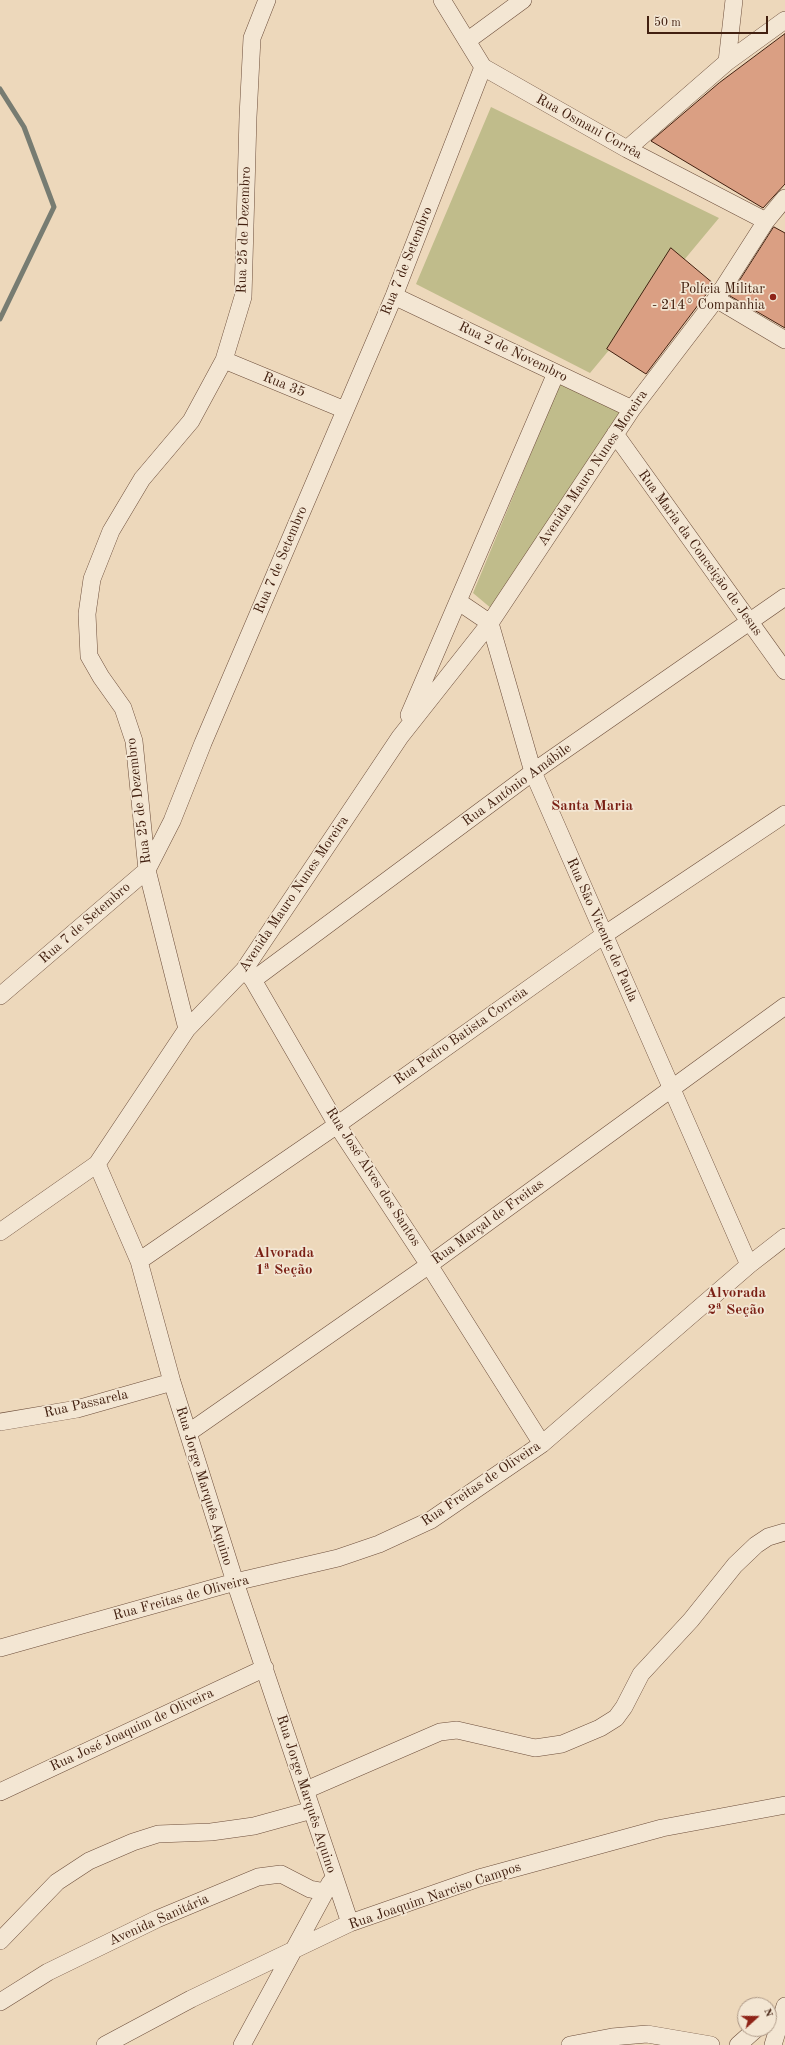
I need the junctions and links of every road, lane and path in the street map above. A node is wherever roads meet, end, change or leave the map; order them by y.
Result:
1 (267, 0) edge
2 (442, 0) edge
3 (523, 0) edge
4 (734, 0) edge
5 (785, 20) edge
6 (467, 41) junction
7 (726, 62) junction
8 (482, 67) junction
9 (627, 149) junction
10 (785, 198) edge
11 (766, 222) junction
12 (394, 296) junction
13 (716, 299) junction
14 (785, 340) edge
15 (224, 360) junction
16 (556, 373) junction
17 (632, 409) junction
18 (346, 410) junction
19 (615, 434) junction
20 (785, 597) edge
21 (459, 602) junction
22 (749, 621) junction
23 (490, 623) junction
24 (785, 671) edge
25 (400, 737) junction
26 (533, 772) junction
27 (785, 814) edge
28 (147, 870) junction
29 (604, 935) junction
30 (249, 975) junction
31 (0, 996) edge
32 (785, 1006) edge
33 (187, 1029) junction
34 (672, 1089) junction
35 (337, 1125) junction
36 (97, 1164) junction
37 (1, 1231) edge
38 (785, 1237) edge
39 (139, 1261) junction
40 (430, 1265) junction
41 (748, 1265) junction
42 (172, 1382) junction
43 (0, 1422) edge
44 (188, 1434) junction
45 (542, 1444) junction
46 (785, 1532) edge
47 (235, 1582) junction
48 (0, 1648) edge
49 (265, 1668) junction
50 (306, 1790) junction
51 (0, 1792) edge
52 (785, 1805) edge
53 (312, 1810) junction
54 (329, 1885) junction
55 (350, 1923) junction
56 (0, 1940) edge
57 (293, 1952) junction
58 (0, 2002) edge
59 (785, 2003) edge
60 (785, 2006) edge
61 (777, 2010) edge
62 (747, 2037) edge
63 (105, 2045) edge
64 (242, 2045) edge
65 (570, 2045) edge
66 (712, 2045) edge
67 (738, 2045) edge
68 (773, 2045) edge

1 - 15 street, Rua 25 de Dezembro
2 - 6 street
3 - 6 street
4 - 7 street
5 - 7 street
6 - 8 street
7 - 9 street
8 - 9 street, Rua Osmani Corrêa
8 - 12 street, Rua 7 de Setembro
9 - 11 street, Rua Osmani Corrêa
10 - 11 street, Avenida Mauro Nunes Moreira
11 - 13 street, Avenida Mauro Nunes Moreira
12 - 16 street, Rua 2 de Novembro
12 - 18 street, Rua 7 de Setembro
13 - 14 street
13 - 17 street, Avenida Mauro Nunes Moreira
15 - 18 street, Rua 35
15 - 28 street, Rua 25 de Dezembro
16 - 17 street, Rua 2 de Novembro
16 - 21 street, Avenida Mauro Nunes Moreira
17 - 19 street, Avenida Mauro Nunes Moreira
18 - 28 street, Rua 7 de Setembro
19 - 22 street, Rua Maria da Conceição de Jesus
19 - 23 street, Avenida Mauro Nunes Moreira
20 - 22 street, Rua Antônio Amábile
21 - 23 street
21 - 25 street, Avenida Mauro Nunes Moreira
22 - 24 street, Rua Maria da Conceição de Jesus
22 - 26 street, Rua Antônio Amábile
23 - 25 street, Avenida Mauro Nunes Moreira
23 - 26 street, Rua São Vicente de Paula
25 - 30 street, Avenida Mauro Nunes Moreira
26 - 29 street, Rua São Vicente de Paula
26 - 30 street, Rua Antônio Amábile
27 - 29 street, Rua Pedro Batista Correia
28 - 31 street, Rua 7 de Setembro
28 - 33 street, Rua 25 de Dezembro
29 - 34 street, Rua São Vicente de Paula
29 - 35 street, Rua Pedro Batista Correia
30 - 33 street, Avenida Mauro Nunes Moreira
30 - 35 street, Rua José Alves dos Santos
32 - 34 street, Rua Marçal de Freitas
33 - 36 street, Avenida Mauro Nunes Moreira
34 - 40 street, Rua Marçal de Freitas
34 - 41 street, Rua São Vicente de Paula
35 - 39 street, Rua Pedro Batista Correia
35 - 40 street, Rua José Alves dos Santos
36 - 37 street, Avenida Mauro Nunes Moreira
36 - 39 street, Rua Jorge Marquês Aquino
38 - 41 street, Rua Freitas de Oliveira
39 - 42 street, Rua Jorge Marquês Aquino
40 - 44 street, Rua Marçal de Freitas
40 - 45 street, Rua José Alves dos Santos
41 - 45 street, Rua Freitas de Oliveira
42 - 43 street, Rua Passarela
42 - 44 street, Rua Jorge Marquês Aquino
44 - 47 street, Rua Jorge Marquês Aquino
45 - 47 street, Rua Freitas de Oliveira
46 - 50 street
47 - 48 street, Rua Freitas de Oliveira
47 - 49 street, Rua Jorge Marquês Aquino
49 - 50 street, Rua Jorge Marquês Aquino
49 - 51 street, Rua José Joaquim de Oliveira
50 - 53 street, Rua Jorge Marquês Aquino
52 - 55 street, Rua Joaquim Narciso Campos
53 - 54 street, Rua Jorge Marquês Aquino
53 - 56 street
54 - 55 street, Rua Jorge Marquês Aquino
54 - 57 street
54 - 58 street, Avenida Sanitária
55 - 57 street, Rua Joaquim Narciso Campos
57 - 63 street, Rua Joaquim Narciso Campos
57 - 64 street
59 - 61 street
60 - 68 street
62 - 67 street
65 - 66 street

